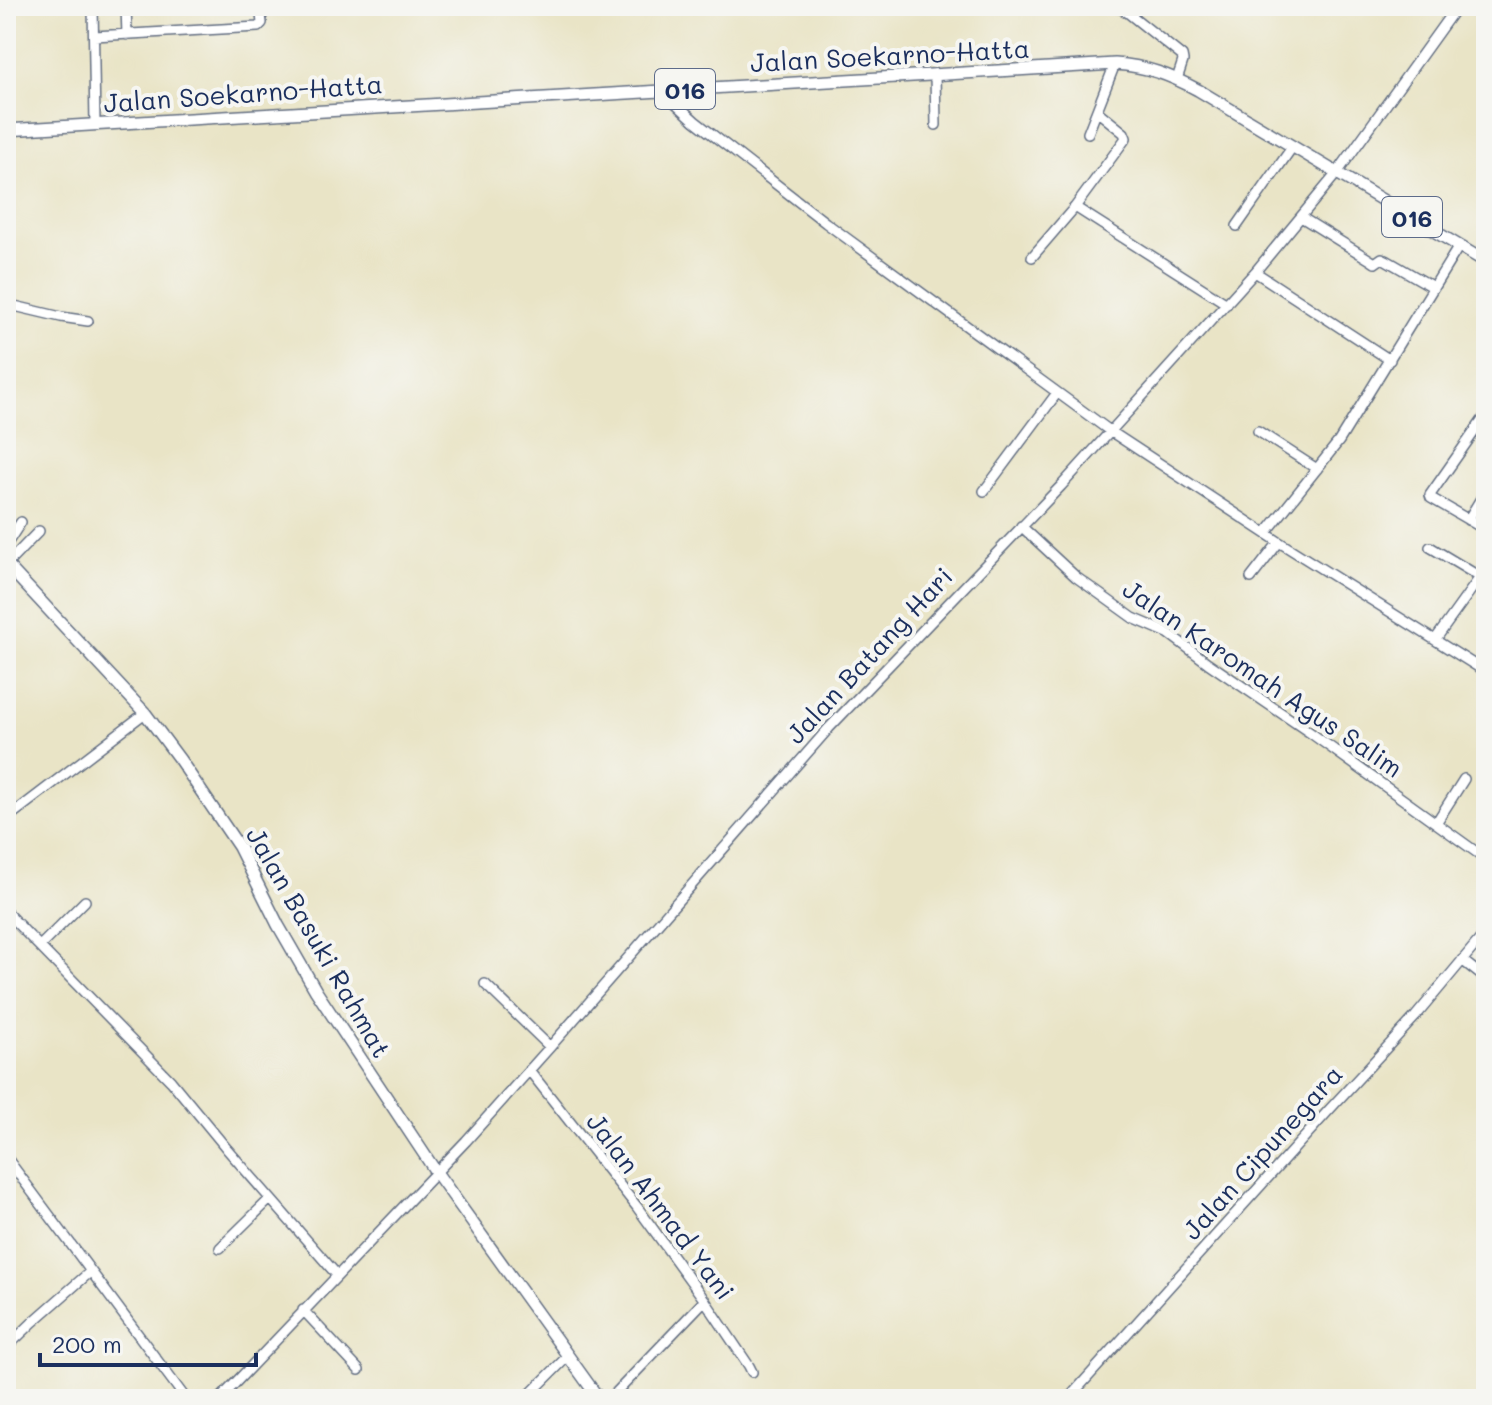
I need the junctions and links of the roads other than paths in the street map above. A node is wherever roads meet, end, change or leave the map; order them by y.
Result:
1 (93, 6) edge
2 (126, 6) edge
3 (260, 6) edge
4 (1116, 6) edge
5 (1457, 6) edge
6 (127, 35) junction
7 (94, 36) junction
8 (1115, 64) junction
9 (935, 74) junction
10 (1177, 79) junction
11 (664, 90) junction
12 (1097, 111) junction
13 (95, 124) junction
14 (936, 125) dead end
15 (6, 130) edge
16 (1088, 133) dead end
17 (1293, 146) junction
18 (1337, 173) junction
19 (1075, 207) junction
20 (1301, 217) junction
21 (1237, 226) dead end
22 (1459, 246) junction
23 (1032, 257) dead end
24 (1486, 262) edge
25 (1255, 272) junction
26 (1433, 287) junction
27 (6, 304) edge
28 (1227, 304) junction
29 (88, 321) dead end
30 (1390, 360) junction
31 (1057, 393) junction
32 (1486, 415) edge
33 (1110, 431) junction
34 (1258, 431) dead end
35 (1317, 469) junction
36 (1486, 490) edge
37 (984, 491) dead end
38 (1468, 520) junction
39 (21, 522) dead end
40 (1021, 526) junction
41 (1486, 529) edge
42 (39, 531) dead end
43 (1266, 533) junction
44 (1279, 542) junction
45 (6, 545) edge
46 (1430, 547) dead end
47 (6, 564) edge
48 (1483, 573) edge
49 (1251, 578) dead end
50 (1435, 640) junction
51 (1486, 672) edge
52 (145, 713) junction
53 (1464, 779) dead end
54 (6, 819) edge
55 (1436, 823) junction
56 (1486, 859) edge
57 (85, 901) dead end
58 (6, 912) edge
59 (1486, 932) edge
60 (40, 946) junction
61 (1462, 960) junction
62 (1486, 979) edge
63 (485, 984) dead end
64 (550, 1047) junction
65 (529, 1070) junction
66 (6, 1157) edge
67 (436, 1172) junction
68 (270, 1199) junction
69 (220, 1248) dead end
70 (90, 1272) junction
71 (337, 1275) junction
72 (705, 1300) junction
73 (303, 1310) junction
74 (6, 1348) edge
75 (568, 1356) junction
76 (359, 1370) dead end
77 (752, 1372) dead end
78 (186, 1399) edge
79 (220, 1399) edge
80 (525, 1399) edge
81 (599, 1399) edge
82 (610, 1399) edge
83 (1068, 1399) edge

1 - 7 street
2 - 6 street
3 - 6 street
4 - 10 street
5 - 18 street, Jalan Batang Hari
6 - 7 street
7 - 13 street
8 - 9 main road, Jalan Soekarno-Hatta / 016
8 - 10 main road, Jalan Soekarno-Hatta / 016
8 - 12 street
9 - 11 main road, Jalan Soekarno-Hatta / 016
9 - 14 street
10 - 17 main road, Jalan Soekarno-Hatta / 016
11 - 13 main road, Jalan Soekarno-Hatta / 016
11 - 31 street
12 - 16 street
12 - 19 street
13 - 15 main road, Jalan Soekarno-Hatta / 016
17 - 18 main road, Jalan Soekarno-Hatta / 016
17 - 21 street
18 - 20 street, Jalan Batang Hari
18 - 22 main road, Jalan Soekarno-Hatta / 016
19 - 23 street
19 - 28 street
20 - 25 street, Jalan Batang Hari
20 - 26 street
22 - 24 main road, Jalan Soekarno-Hatta / 016
22 - 26 street
25 - 28 street, Jalan Batang Hari
25 - 30 street
26 - 30 street
27 - 29 street
28 - 33 street, Jalan Batang Hari
30 - 35 street
31 - 33 street
31 - 37 street
32 - 38 street
33 - 40 street, Jalan Batang Hari
33 - 43 street
34 - 35 street
35 - 43 street
36 - 38 street
38 - 41 street
39 - 45 street
40 - 55 street, Jalan Karomah Agus Salim
40 - 64 street, Jalan Batang Hari
42 - 47 street
43 - 44 street
44 - 49 street
44 - 50 street
46 - 48 street
47 - 52 main road, Jalan Basuki Rahmat
48 - 50 street
50 - 51 street
52 - 54 street
52 - 67 main road, Jalan Basuki Rahmat
53 - 55 street
55 - 56 street, Jalan Karomah Agus Salim
57 - 60 street
58 - 60 street
59 - 61 street, Jalan Cipunegara
60 - 68 street
61 - 62 street
61 - 83 street, Jalan Cipunegara
63 - 64 street
64 - 65 street, Jalan Batang Hari
65 - 67 street, Jalan Batang Hari
65 - 72 street, Jalan Ahmad Yani
66 - 70 street
67 - 71 street, Jalan Batang Hari
67 - 75 main road, Jalan Basuki Rahmat
68 - 69 street
68 - 71 street
70 - 74 street
70 - 78 street
71 - 73 street, Jalan Batang Hari
72 - 77 street, Jalan Ahmad Yani
72 - 82 street
73 - 76 street
73 - 79 street, Jalan Batang Hari
75 - 80 street
75 - 81 main road, Jalan Basuki Rahmat

